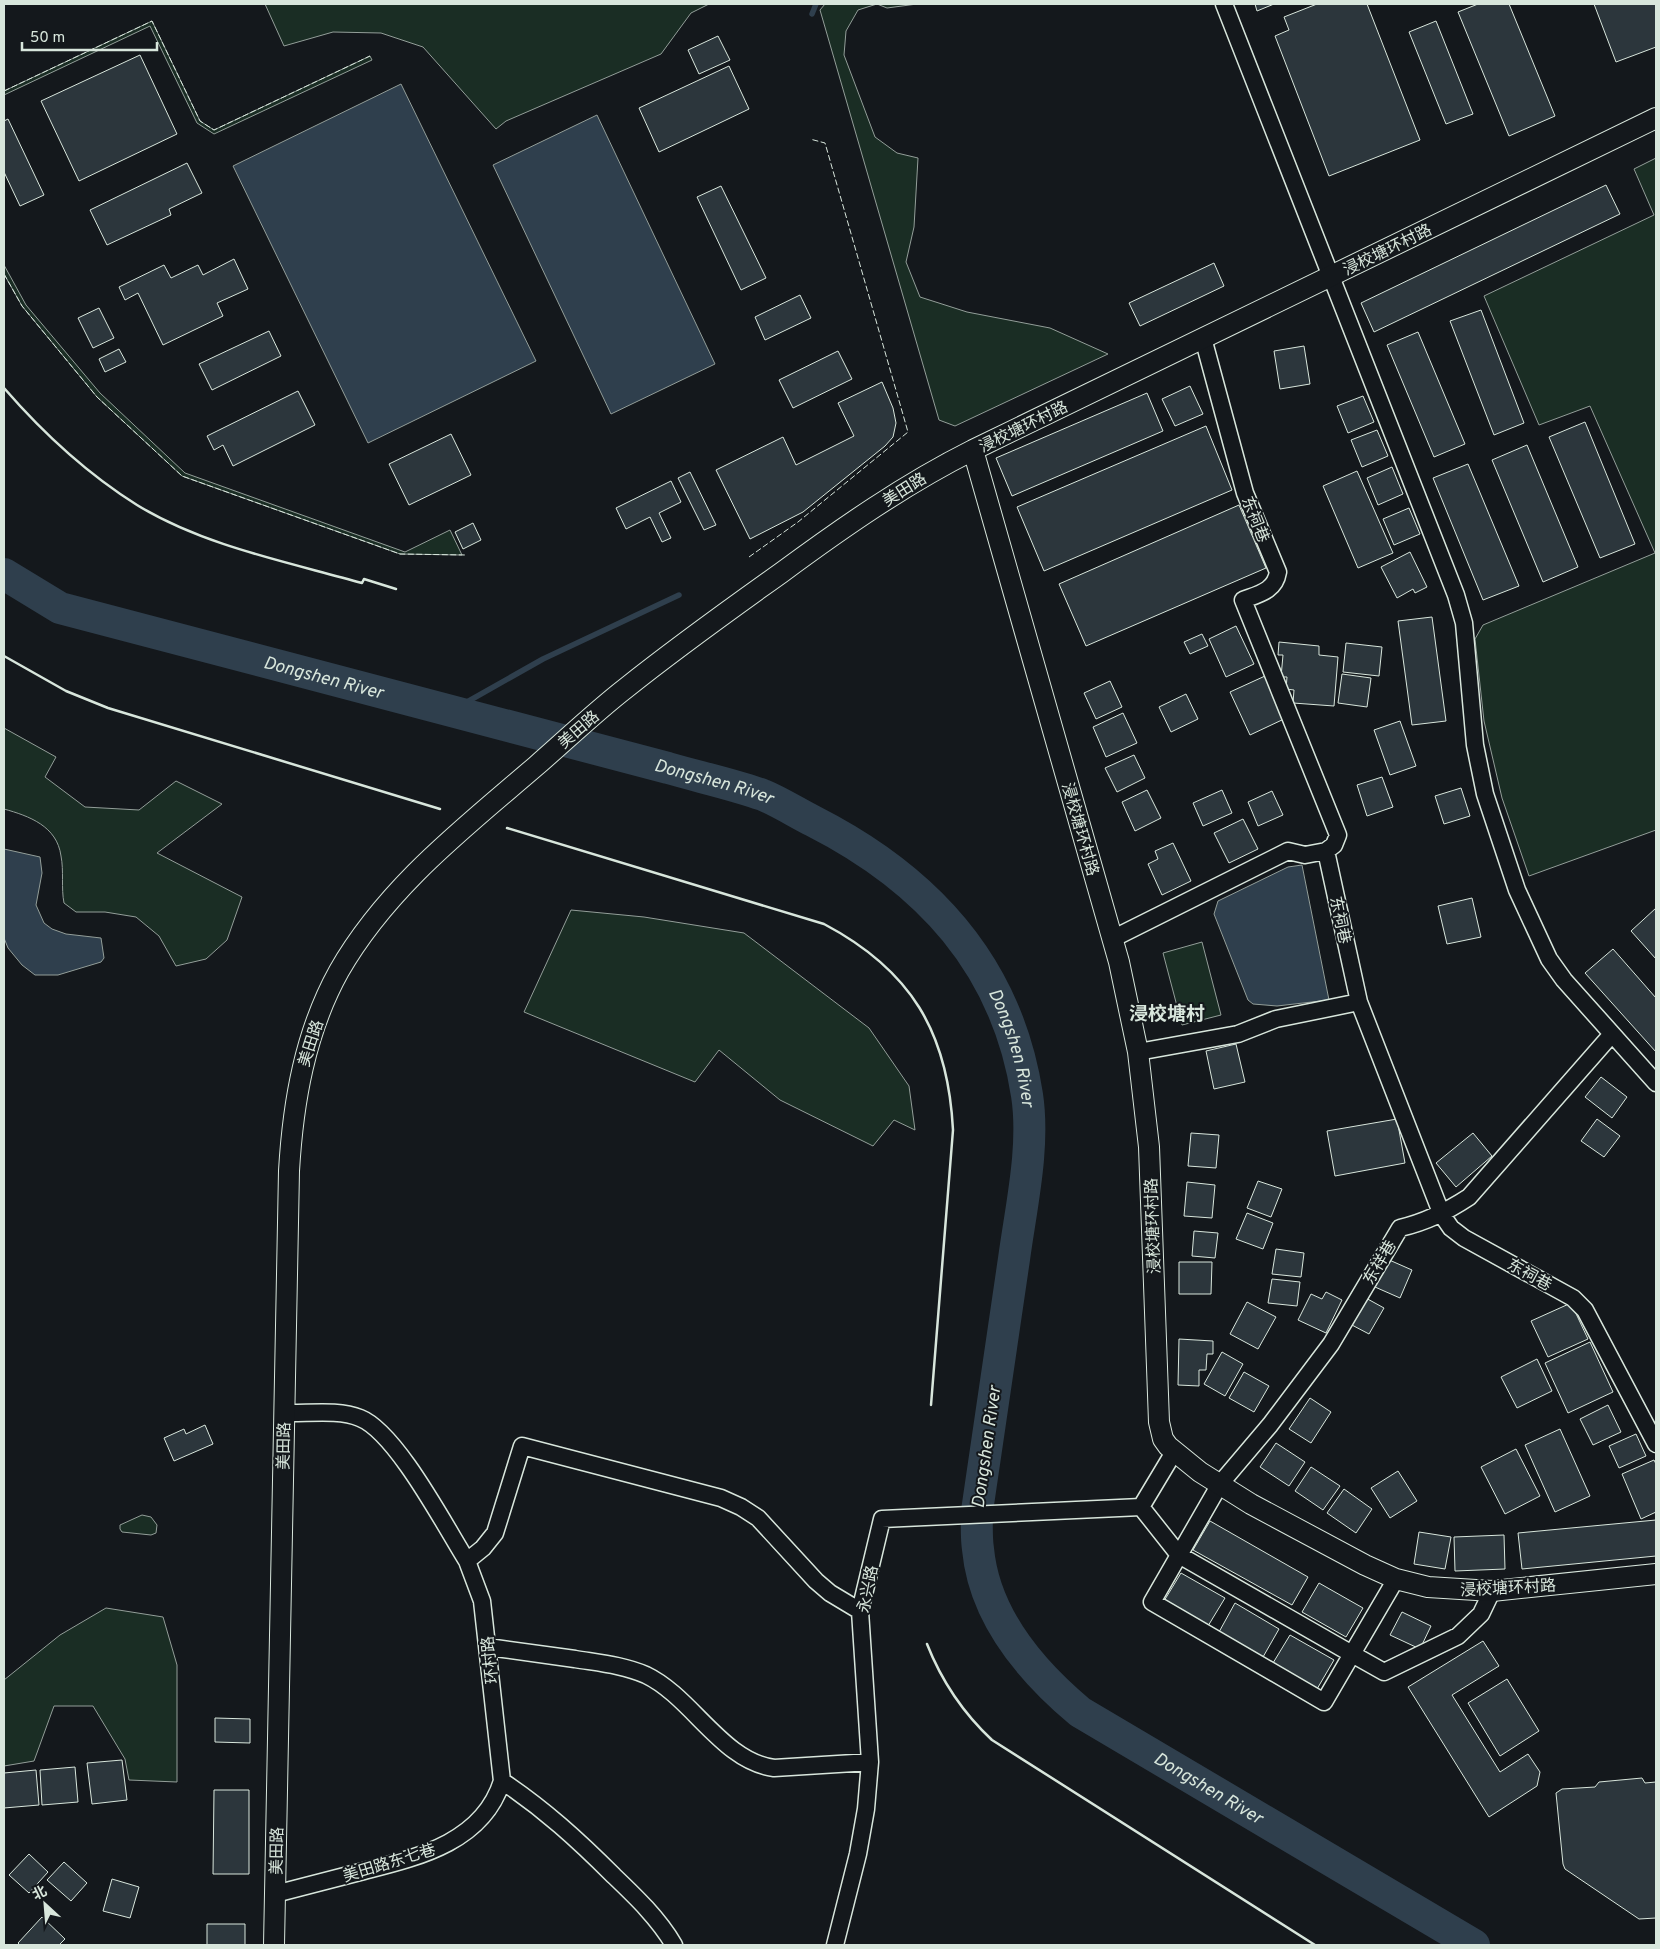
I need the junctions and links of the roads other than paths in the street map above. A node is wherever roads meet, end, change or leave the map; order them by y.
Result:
1 (1224, 4) edge
2 (1656, 118) edge
3 (1332, 276) junction
4 (1202, 338) junction
5 (973, 450) junction
6 (1326, 851) junction
7 (1112, 940) junction
8 (1359, 1002) junction
9 (1612, 1034) junction
10 (1138, 1052) junction
11 (1656, 1083) edge
12 (1442, 1215) junction
13 (284, 1413) junction
14 (1656, 1444) edge
15 (1174, 1452) junction
16 (1220, 1484) junction
17 (1140, 1507) junction
18 (1179, 1555) junction
19 (467, 1561) junction
20 (1656, 1574) edge
21 (1396, 1579) junction
22 (1492, 1591) junction
23 (860, 1611) junction
24 (488, 1647) junction
25 (1352, 1654) junction
26 (870, 1762) junction
27 (502, 1780) junction
28 (275, 1894) junction
29 (274, 1945) edge
30 (674, 1945) edge
31 (834, 1945) edge

1 - 3 street
2 - 3 street, 浸校塘环村路
3 - 4 street, 浸校塘环村路
3 - 9 street
4 - 5 street, 浸校塘环村路
4 - 6 street, 东祠巷
5 - 7 street, 浸校塘环村路
5 - 13 street, 美田路
6 - 7 street
6 - 8 street, 东祠巷
7 - 10 street, 浸校塘环村路
8 - 10 street
8 - 12 street, 东祠巷
9 - 11 street
9 - 12 street, 东祥巷
10 - 15 street, 浸校塘环村路
12 - 14 street, 东祠巷
12 - 16 street, 东祥巷
13 - 19 street, 环村路
13 - 28 street, 美田路
15 - 16 street, 浸校塘环村路
15 - 17 street
16 - 18 street, 东祥巷
16 - 21 street, 浸校塘环村路
17 - 18 street
17 - 23 street, 永兴路
18 - 25 street
18 - 25 street, 东祥巷
19 - 23 street
19 - 24 street, 环村路
20 - 22 street, 浸校塘环村路
21 - 22 street, 浸校塘环村路
21 - 25 street
22 - 25 street
23 - 26 street, 永兴路
24 - 26 street
24 - 27 street, 环村路
26 - 31 street, 永兴路
27 - 28 street, 美田路东七巷
27 - 30 street
28 - 29 street, 美田路

